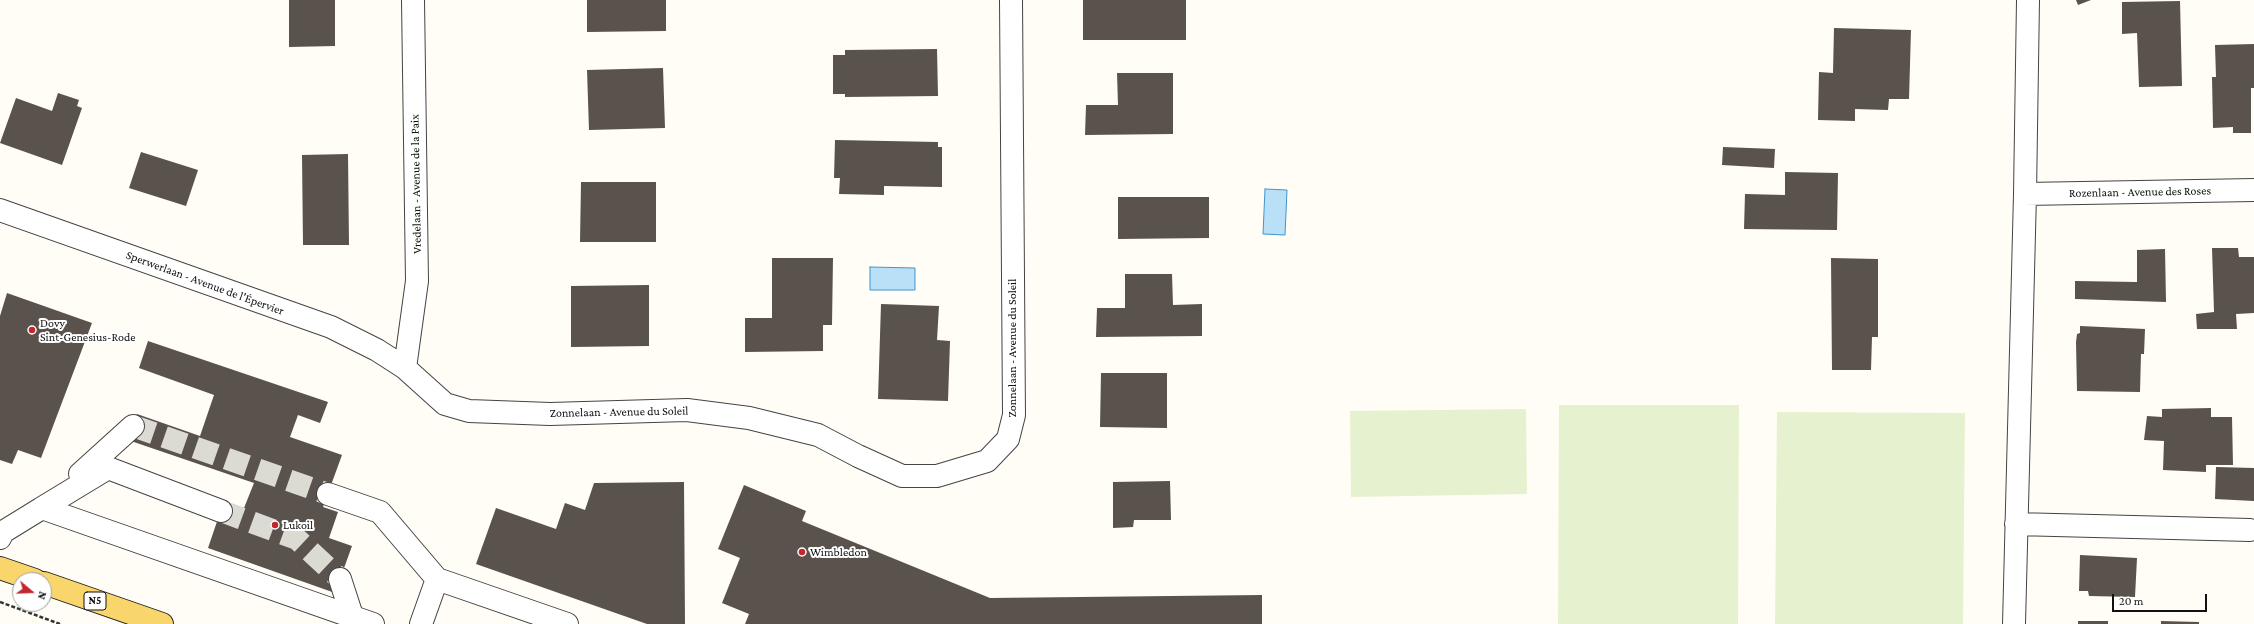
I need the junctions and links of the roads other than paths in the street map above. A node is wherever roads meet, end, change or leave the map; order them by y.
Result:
1 (413, 0) edge
2 (1011, 0) edge
3 (2028, 0) edge
4 (2254, 190) edge
5 (2025, 194) junction
6 (0, 210) edge
7 (405, 368) junction
8 (133, 426) dead end
9 (328, 494) tunnel mouth
10 (42, 508) junction
11 (221, 511) tunnel mouth
12 (2016, 524) junction
13 (2250, 530) dead end
14 (0, 538) edge
15 (0, 568) edge
16 (12, 572) edge
17 (340, 579) tunnel mouth
18 (437, 579) junction
19 (52, 586) edge
20 (352, 616) junction
21 (150, 622) edge
22 (373, 624) edge
23 (421, 624) edge
24 (567, 624) edge
25 (2014, 624) edge

1 - 7 street, Vredelaan - Avenue de la Paix
2 - 7 street, Zonnelaan - Avenue du Soleil
3 - 5 street
4 - 5 street, Rozenlaan - Avenue des Roses
5 - 12 street
6 - 7 street, Sperwerlaan - Avenue de l'Épervier
8 - 10 street
9 - 18 street
10 - 11 street
10 - 14 street
10 - 20 street
12 - 13 street
12 - 25 street
15 - 16 main road
17 - 20 street
18 - 23 street
18 - 24 street
19 - 21 main road, N5
20 - 22 street

